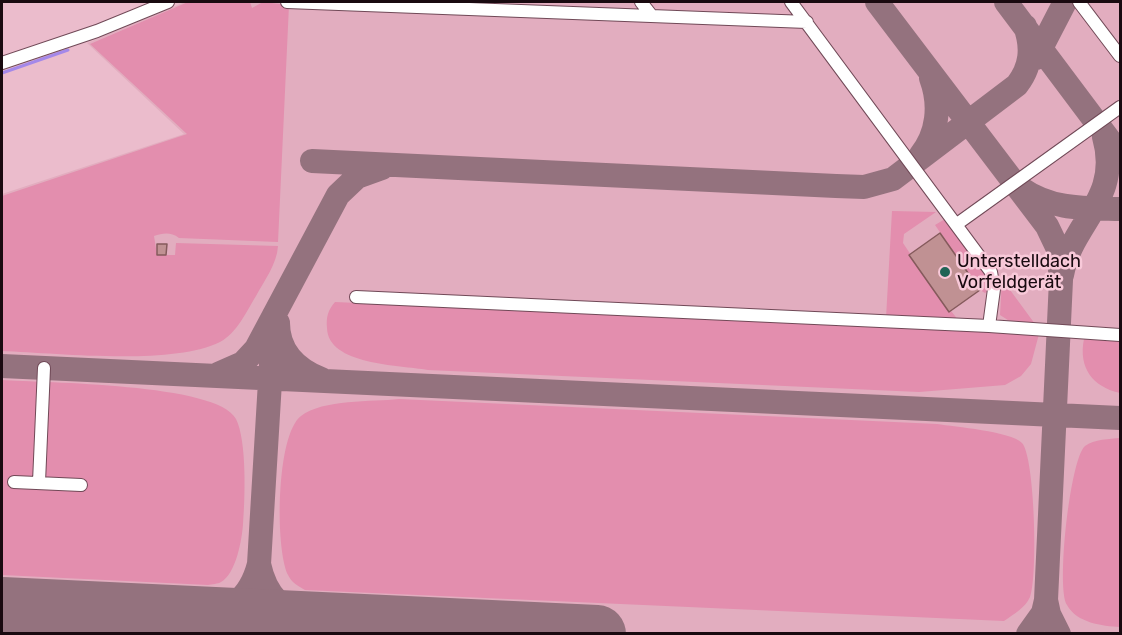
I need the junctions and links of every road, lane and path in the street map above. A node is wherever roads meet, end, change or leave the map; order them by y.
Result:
1 (168, 2) edge
2 (287, 2) edge
3 (299, 2) edge
4 (641, 2) edge
5 (791, 2) edge
6 (1079, 2) edge
7 (652, 16) junction
8 (807, 22) junction
9 (1120, 56) edge
10 (2, 63) edge
11 (1120, 107) edge
12 (957, 224) junction
13 (356, 297) dead end
14 (989, 326) junction
15 (1120, 335) edge
16 (44, 368) dead end
17 (14, 482) dead end
18 (39, 483) junction
19 (81, 484) dead end

1 - 10 lane
2 - 3 lane
3 - 7 lane
4 - 7 lane
5 - 8 lane
6 - 9 lane
7 - 8 lane
8 - 12 lane
11 - 12 lane
12 - 14 lane
13 - 14 lane
14 - 15 lane
16 - 18 lane
17 - 18 lane
18 - 19 lane

